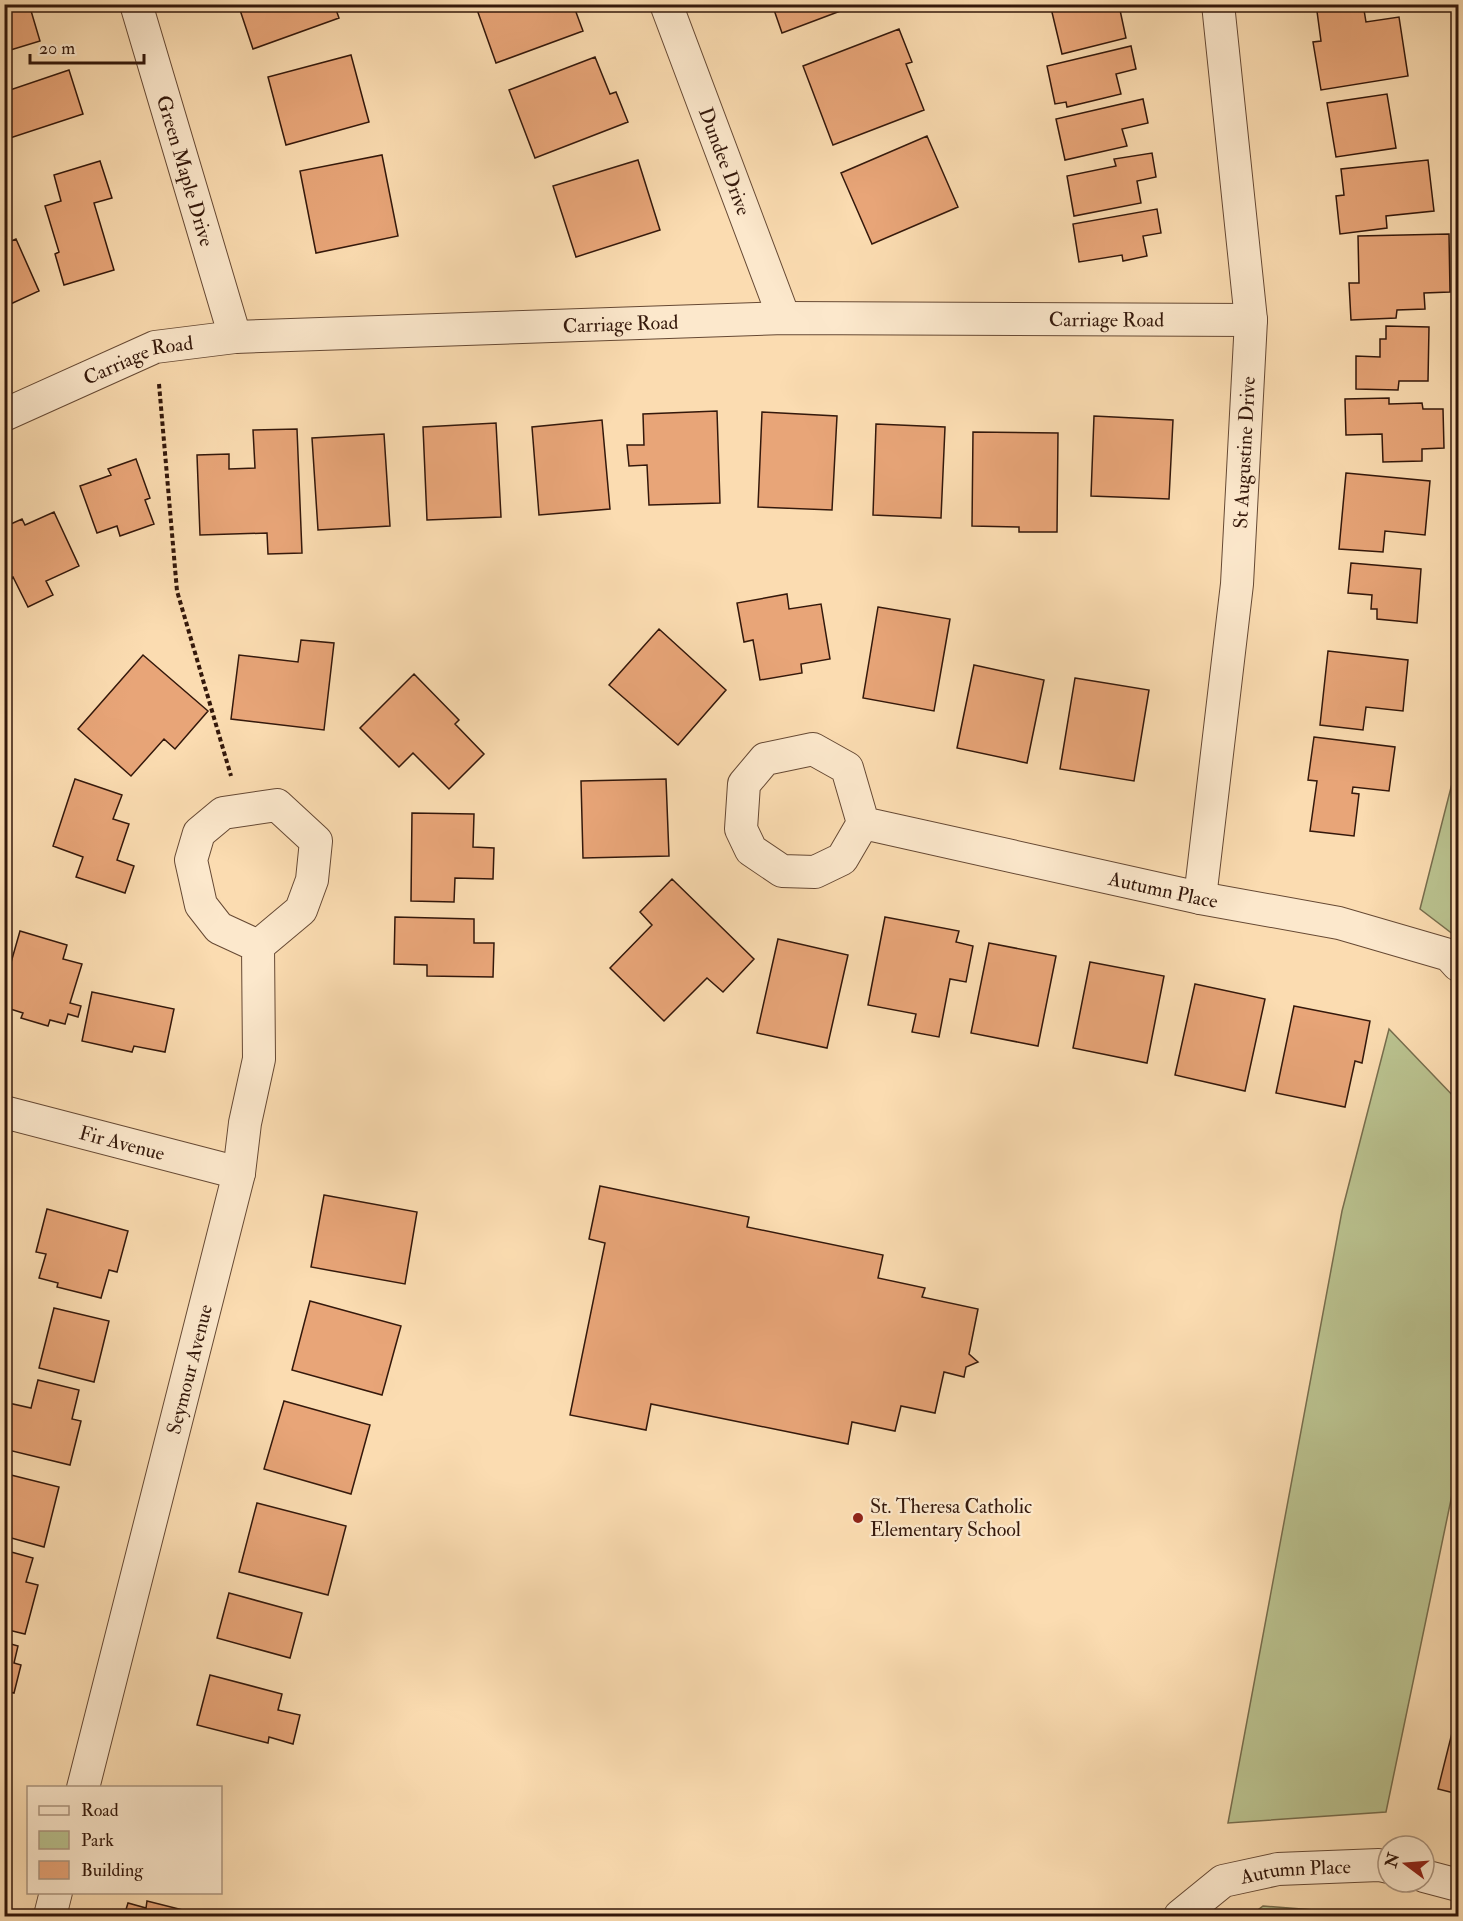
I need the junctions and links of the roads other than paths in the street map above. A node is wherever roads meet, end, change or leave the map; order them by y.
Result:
1 (136, 4) edge
2 (666, 4) edge
3 (1218, 4) edge
4 (784, 318) junction
5 (1251, 320) junction
6 (235, 337) junction
7 (4, 415) edge
8 (863, 823) dead end
9 (1200, 898) junction
10 (258, 946) junction
11 (1458, 965) edge
12 (4, 1112) edge
13 (239, 1173) junction
14 (84, 1786) edge
15 (1376, 1865) edge
16 (1436, 1879) edge
17 (1458, 1885) edge
18 (56, 1894) edge
19 (50, 1917) edge
20 (1180, 1917) edge

1 - 6 street, Green Maple Drive
2 - 4 street, Dundee Drive
3 - 5 street, St Augustine Drive
4 - 5 street, Carriage Road
4 - 6 street, Carriage Road
5 - 9 street, St Augustine Drive
6 - 7 street, Carriage Road
8 - 9 street, Autumn Place
9 - 11 street, Autumn Place
10 - 10 street
10 - 13 street, Seymour Avenue
12 - 13 street, Fir Avenue
13 - 14 street, Seymour Avenue
15 - 20 street, Autumn Place
16 - 17 street
18 - 19 street

